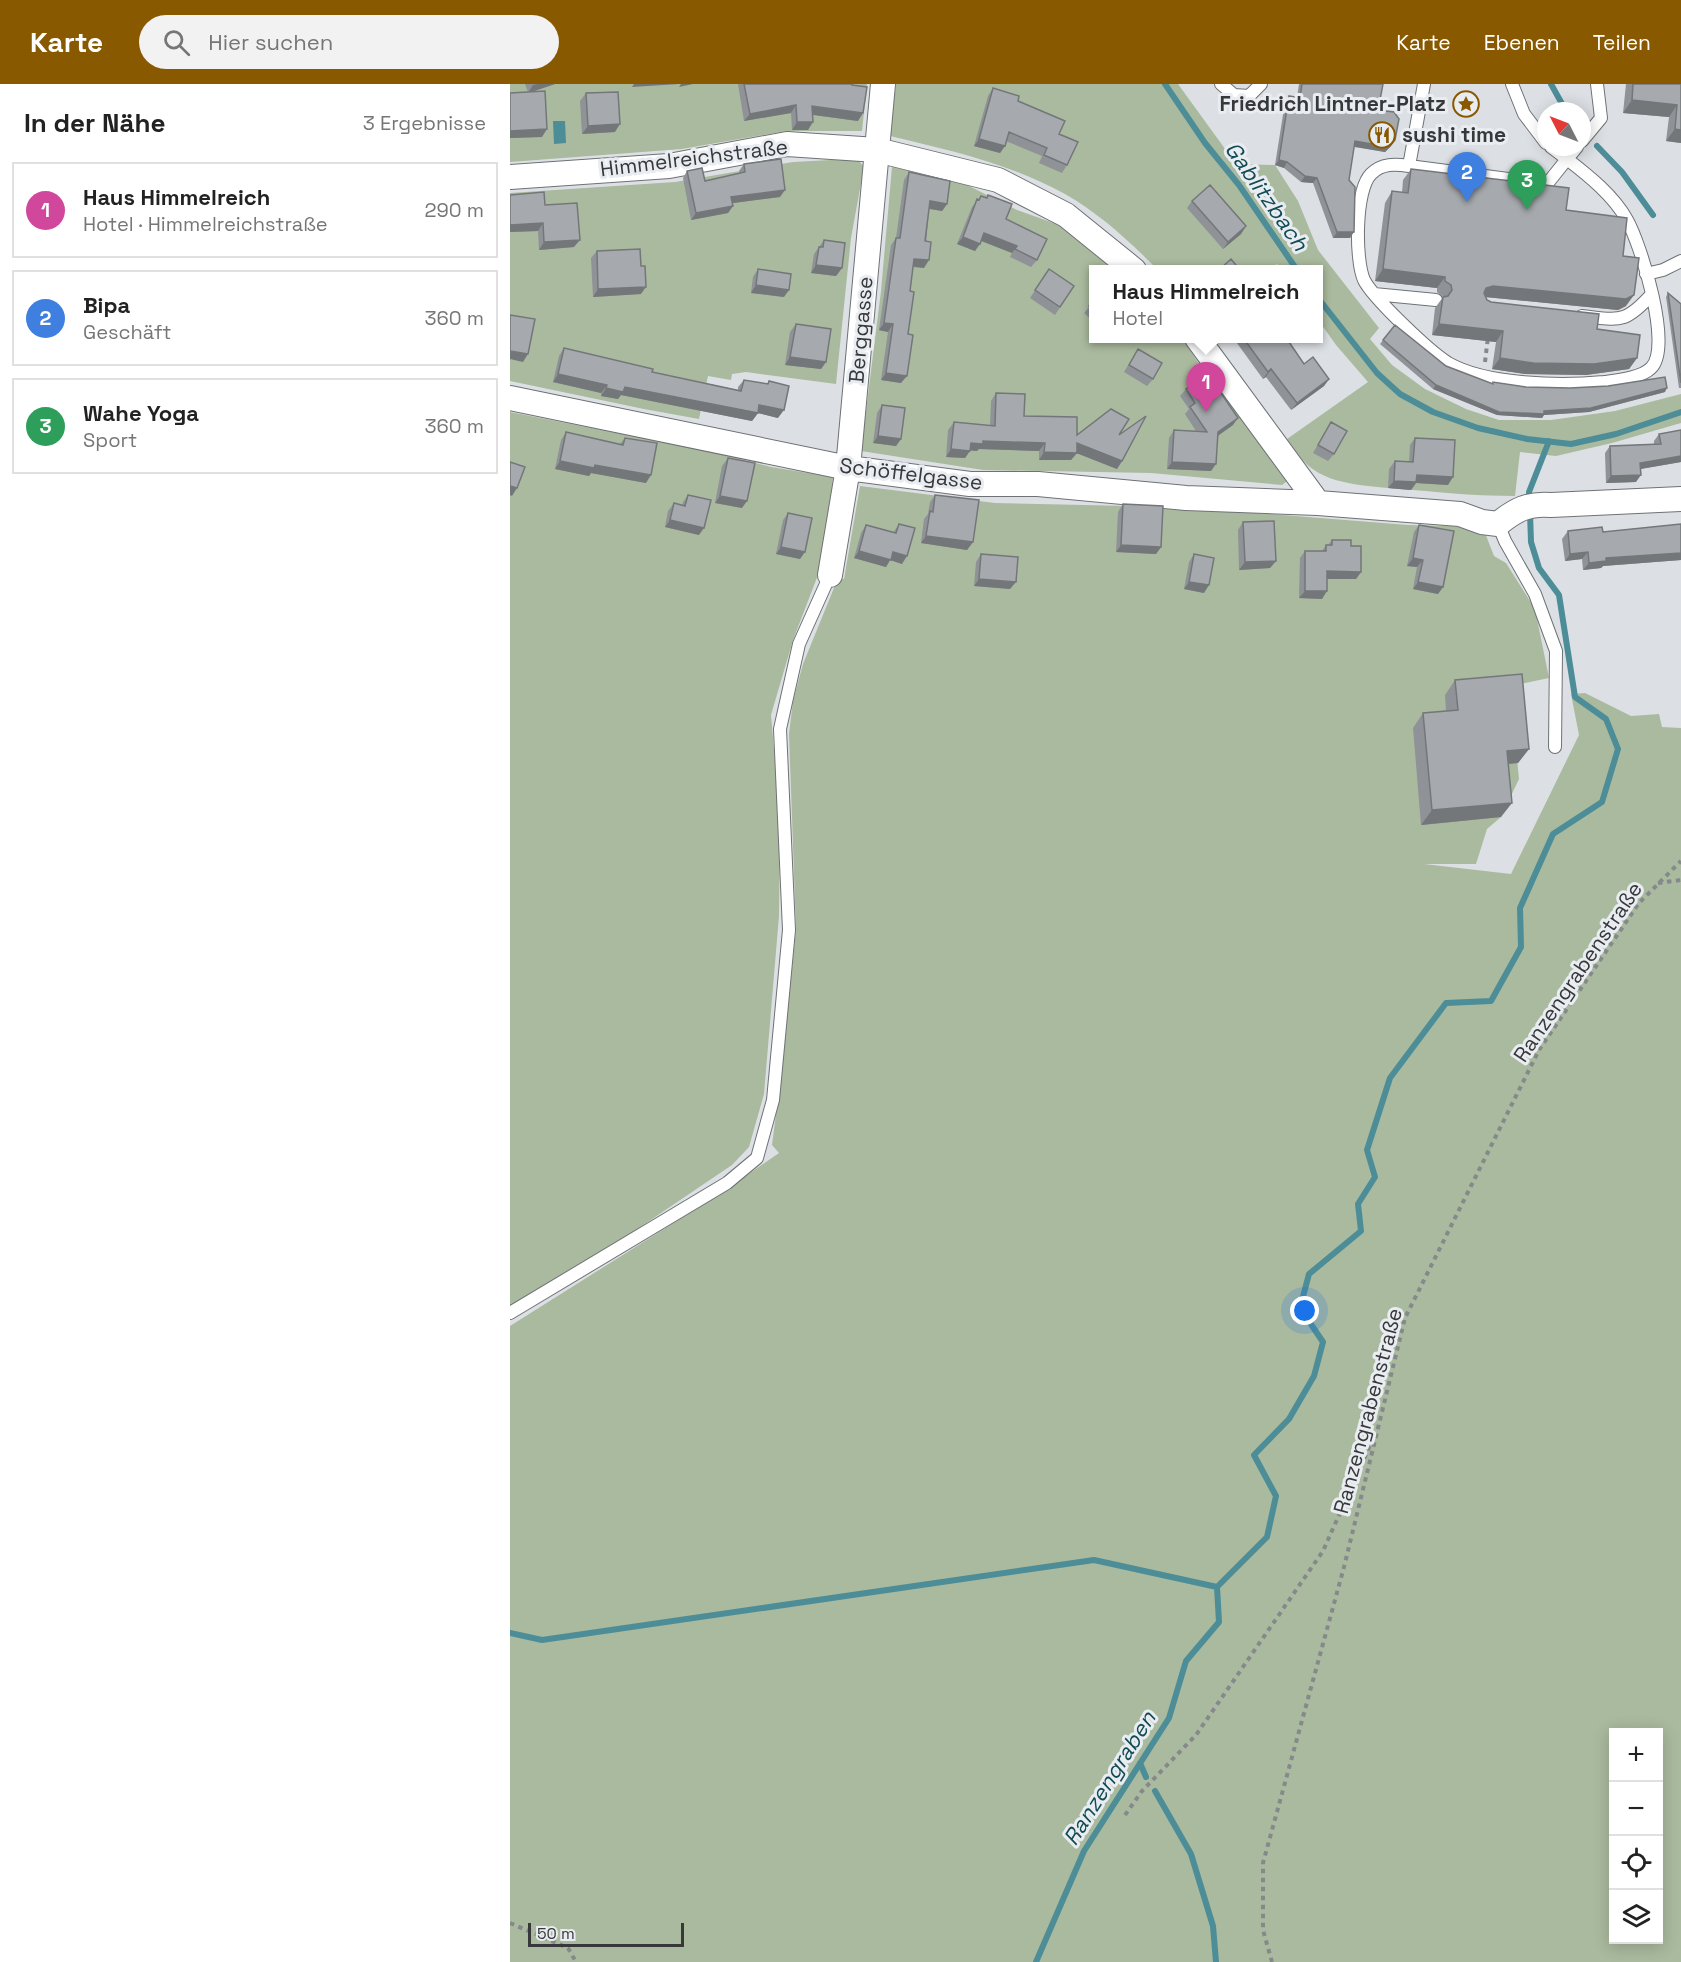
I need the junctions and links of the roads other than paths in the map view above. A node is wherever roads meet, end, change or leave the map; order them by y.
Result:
1 (883, 84) edge
2 (1221, 84) edge
3 (1261, 84) edge
4 (1424, 84) edge
5 (1512, 84) edge
6 (1597, 84) edge
7 (1591, 130) edge
8 (1537, 131) edge
9 (877, 150) junction
10 (1563, 156) edge
11 (1570, 156) edge
12 (1567, 159) junction
13 (1409, 166) junction
14 (510, 177) edge
15 (1681, 261) edge
16 (1128, 265) edge
17 (1646, 274) junction
18 (1374, 294) junction
19 (1652, 294) junction
20 (1436, 300) dead end
21 (1569, 315) edge
22 (1200, 343) edge
23 (510, 398) edge
24 (848, 468) junction
25 (1681, 499) edge
26 (1318, 502) junction
27 (1498, 524) junction
28 (830, 575) joint
29 (1555, 747) dead end
30 (510, 1313) edge

1 - 9 street, Berggasse
2 - 3 lane
4 - 13 lane
5 - 8 lane
6 - 7 lane
9 - 14 street, Himmelreichstraße
9 - 16 street, Himmelreichstraße
9 - 24 street, Berggasse
10 - 12 lane
11 - 12 lane
12 - 13 lane
12 - 17 lane
13 - 18 lane
15 - 17 lane
17 - 19 lane
18 - 19 lane
18 - 20 lane
19 - 21 lane
22 - 26 street
23 - 24 street, Schöffelgasse
24 - 26 street, Schöffelgasse
24 - 28 street, Berggasse
25 - 27 street
26 - 27 street
27 - 29 lane
28 - 30 lane

